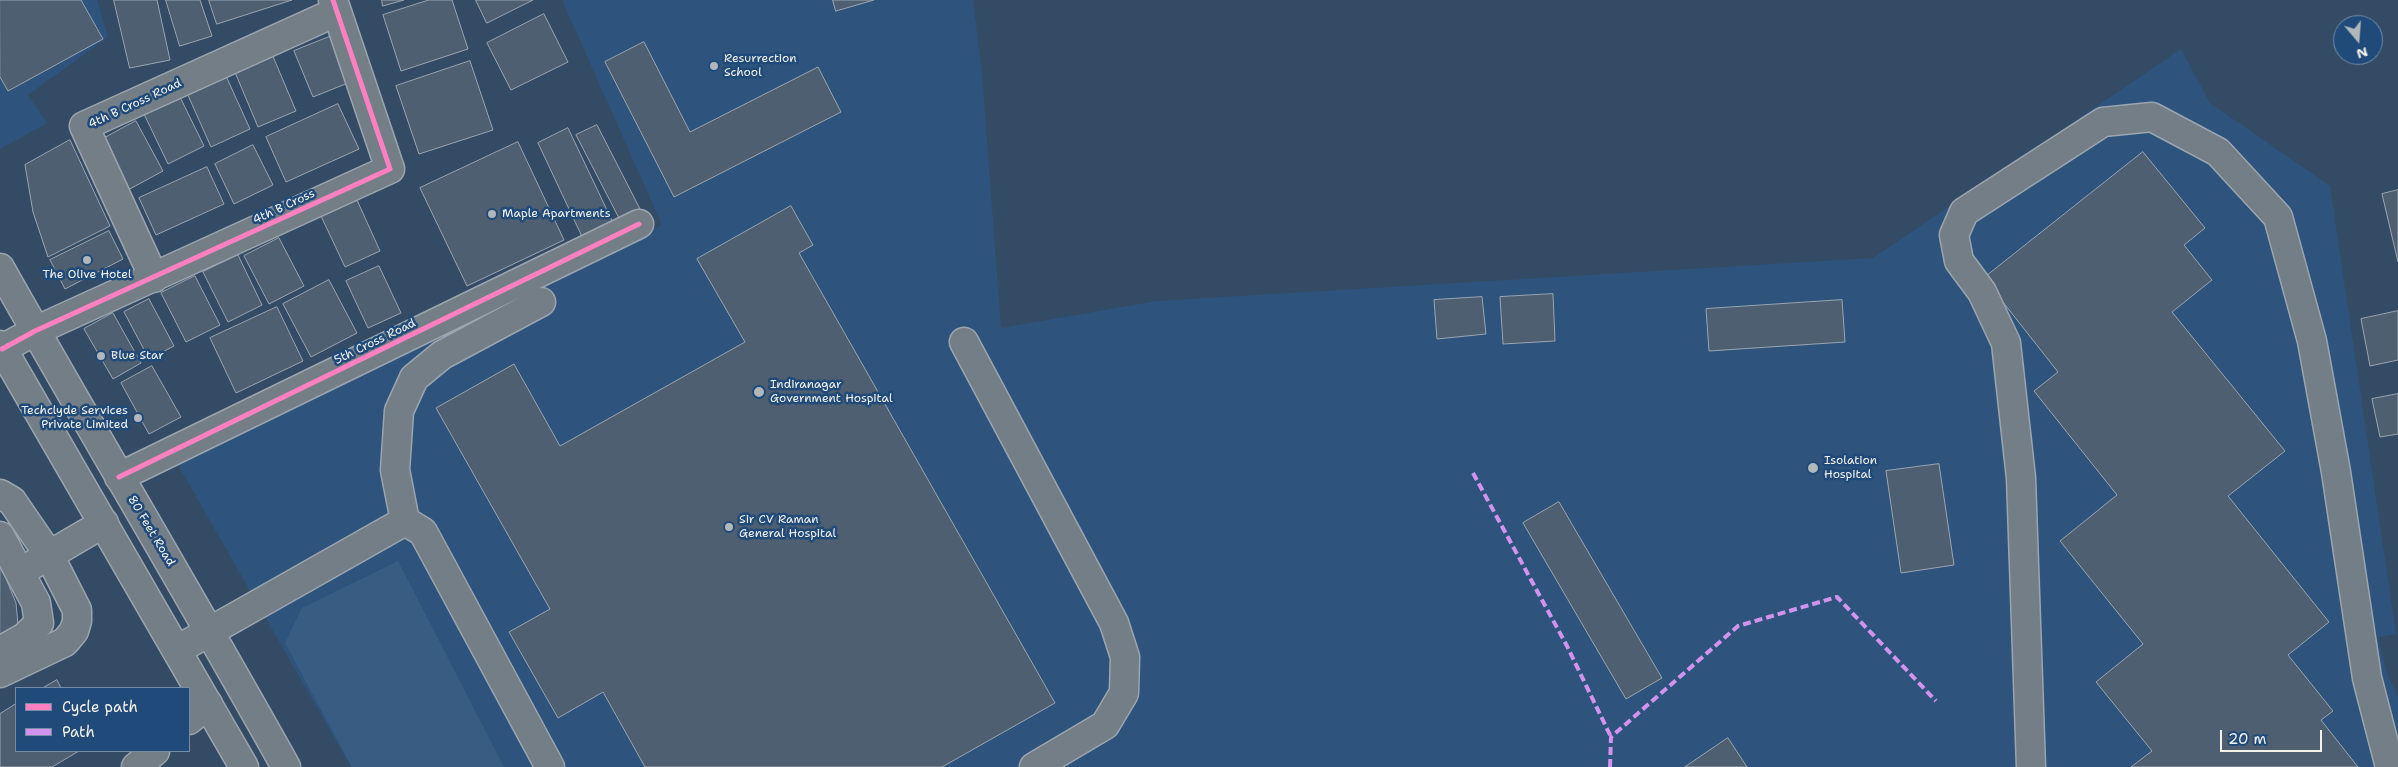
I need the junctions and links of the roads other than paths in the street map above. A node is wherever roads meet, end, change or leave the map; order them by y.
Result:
1 (335, 6) edge
2 (639, 224) dead end
3 (0, 268) edge
4 (154, 278) junction
5 (541, 302) dead end
6 (35, 331) junction
7 (964, 342) dead end
8 (1, 347) edge
9 (119, 477) junction
10 (0, 494) edge
11 (101, 520) junction
12 (405, 520) junction
13 (0, 536) edge
14 (47, 551) junction
15 (18, 568) junction
16 (211, 631) junction
17 (177, 650) junction
18 (0, 651) edge
19 (0, 673) edge
20 (190, 687) edge
21 (190, 688) edge
22 (198, 712) edge
23 (154, 752) edge
24 (136, 767) edge
25 (244, 767) edge
26 (286, 767) edge
27 (550, 767) edge
28 (1034, 767) edge
29 (2031, 767) edge
30 (2390, 767) edge

1 - 4 street, 4th B Cross
1 - 4 street, 4th B Cross Road
2 - 9 street, 5th Cross Road
3 - 6 street, 80 Feet Road
4 - 6 street, 4th B Cross
5 - 12 street
6 - 8 street, 4th B Cross
6 - 9 street, 80 Feet Road
7 - 28 street
8 - 11 street
9 - 16 street, 80 Feet Road
10 - 14 street
11 - 14 street
11 - 17 street
12 - 16 street
12 - 27 street
13 - 15 street
14 - 15 street
14 - 19 street
15 - 18 street
16 - 17 street
16 - 26 street, 80 Feet Road
17 - 20 street
21 - 22 street
22 - 25 street
23 - 24 street
29 - 30 street

